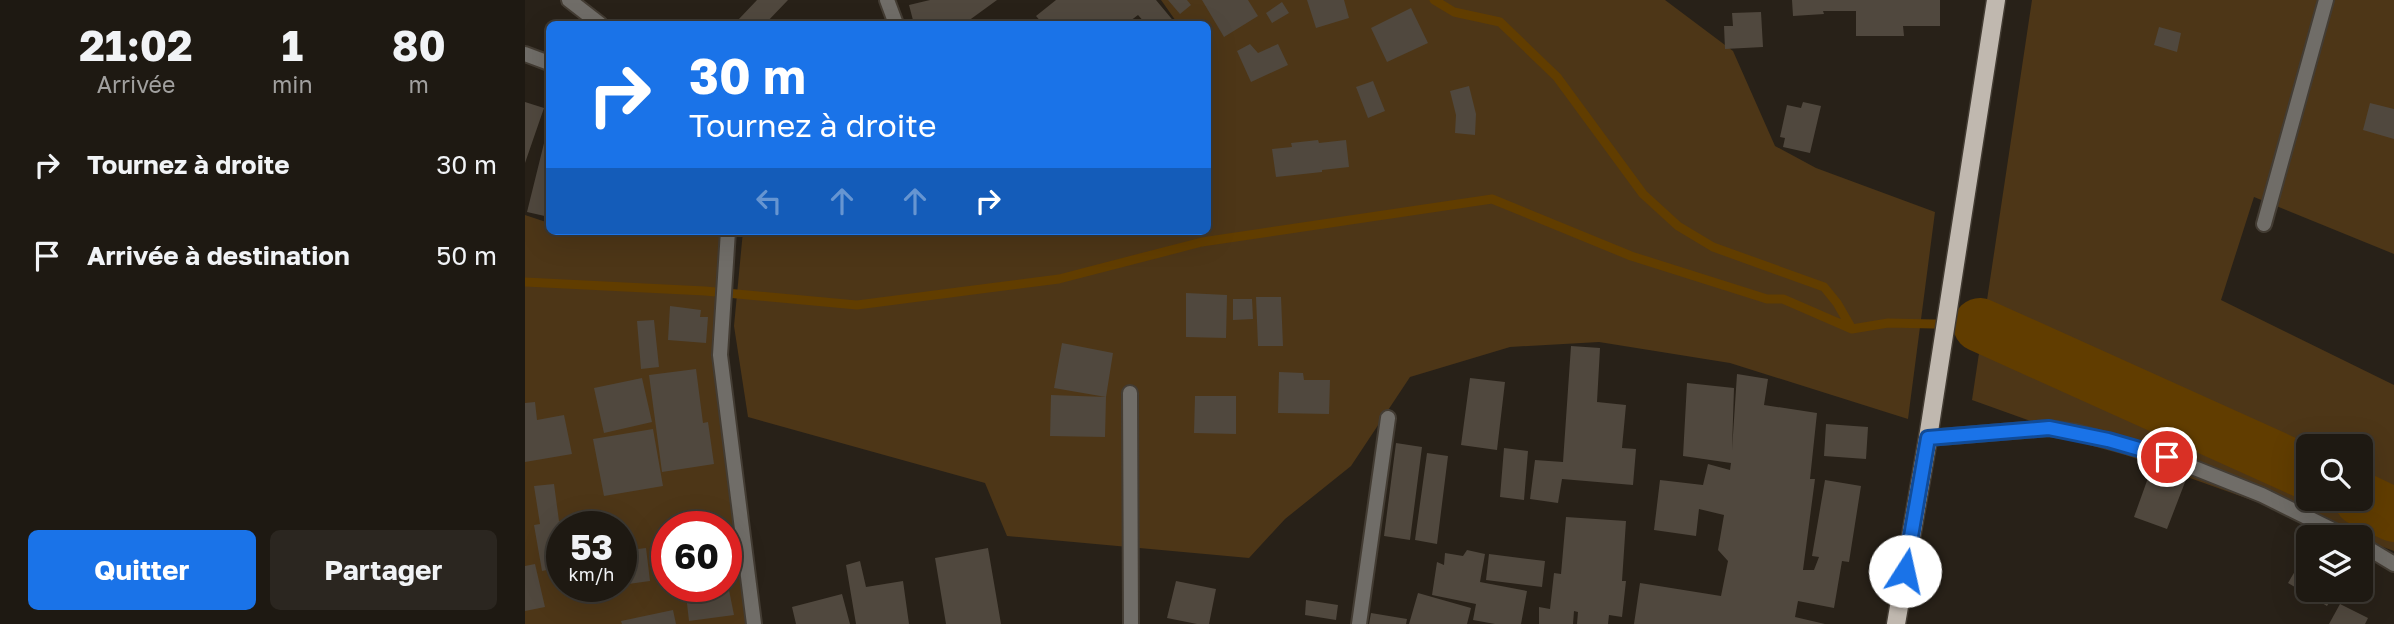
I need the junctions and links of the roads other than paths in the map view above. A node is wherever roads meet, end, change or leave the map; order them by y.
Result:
1 (569, 0) edge
2 (887, 0) edge
3 (1996, 0) edge
4 (2326, 0) edge
5 (596, 21) edge
6 (895, 21) edge
7 (525, 54) edge
8 (546, 62) edge
9 (2264, 224) dead end
10 (727, 235) edge
11 (1131, 393) dead end
12 (1388, 418) dead end
13 (1928, 438) junction
14 (2323, 525) edge
15 (2373, 551) edge
16 (2394, 564) edge
17 (754, 624) edge
18 (1131, 624) edge
19 (1359, 624) edge
20 (1896, 624) edge

1 - 5 street
2 - 6 street
3 - 13 main road
4 - 9 street
7 - 8 street
10 - 17 street
11 - 18 street
12 - 19 street
13 - 14 street
13 - 20 main road
15 - 16 street

